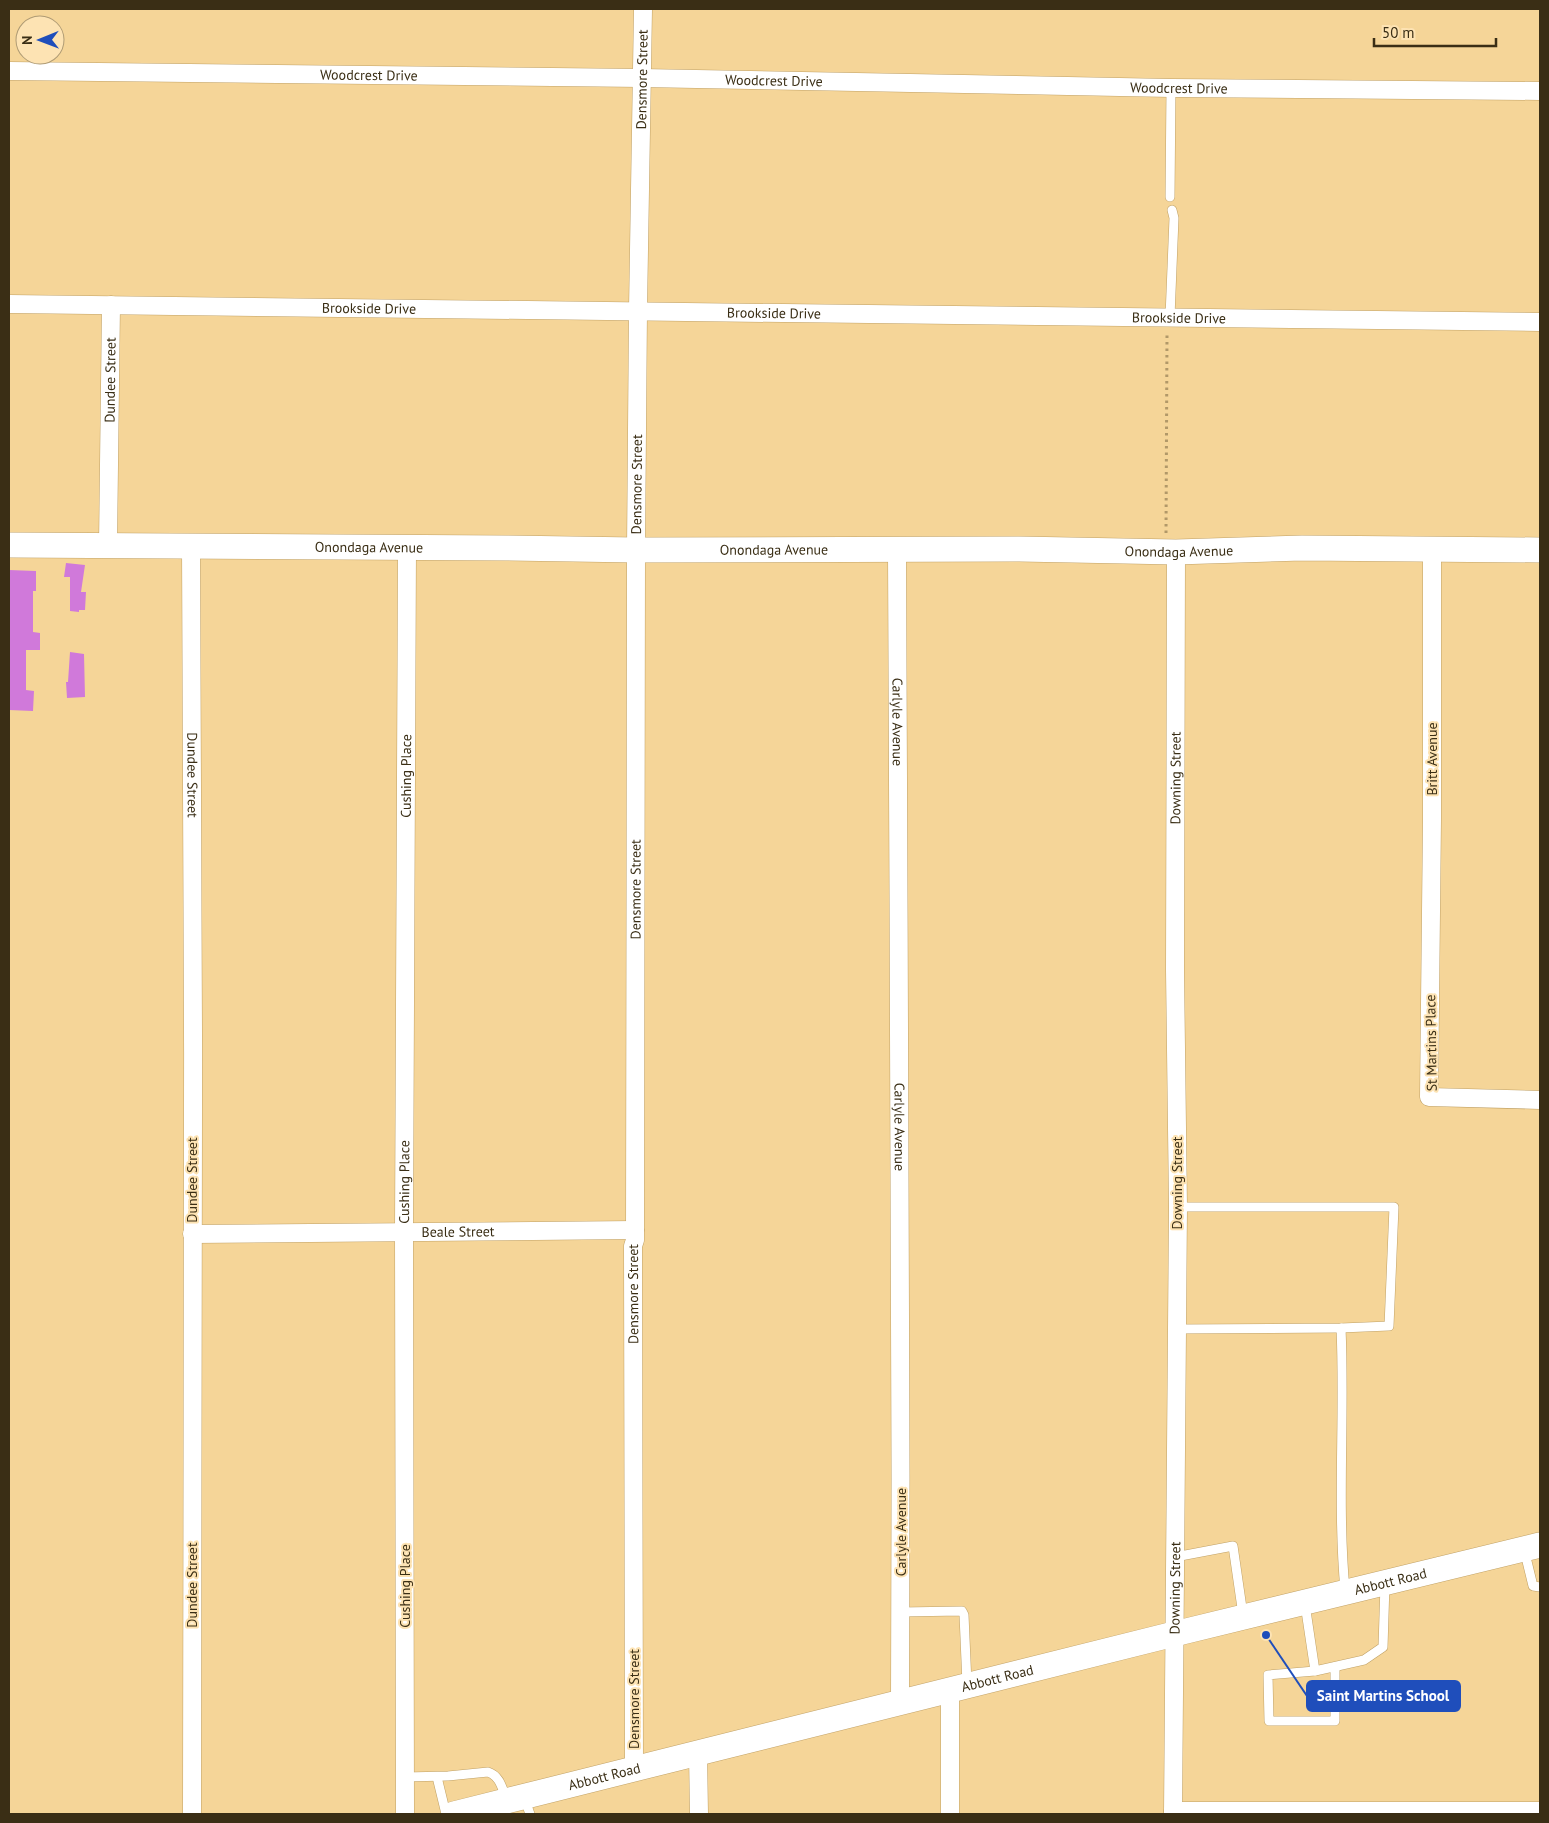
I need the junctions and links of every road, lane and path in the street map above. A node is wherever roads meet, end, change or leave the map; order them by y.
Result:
1 (643, 9) edge
2 (9, 71) edge
3 (642, 78) junction
4 (1171, 88) junction
5 (1540, 91) edge
6 (1170, 197) dead end
7 (1172, 210) dead end
8 (9, 304) edge
9 (111, 305) junction
10 (638, 310) junction
11 (1170, 317) junction
12 (1540, 322) edge
13 (9, 545) edge
14 (108, 545) junction
15 (191, 545) junction
16 (407, 548) junction
17 (1432, 549) junction
18 (636, 550) junction
19 (1540, 550) edge
20 (897, 551) junction
21 (1176, 552) junction
22 (1430, 970) joint
23 (1540, 1100) edge
24 (1178, 1207) junction
25 (635, 1230) junction
26 (404, 1231) junction
27 (192, 1234) junction
28 (1341, 1328) junction
29 (1177, 1329) junction
30 (1532, 1547) edge
31 (1175, 1557) junction
32 (1385, 1584) junction
33 (1540, 1587) edge
34 (1346, 1594) junction
35 (1304, 1603) junction
36 (901, 1612) junction
37 (1243, 1618) junction
38 (1174, 1634) junction
39 (1335, 1667) junction
40 (1316, 1671) junction
41 (959, 1688) junction
42 (900, 1703) junction
43 (698, 1753) junction
44 (634, 1769) junction
45 (436, 1776) junction
46 (405, 1777) junction
47 (521, 1804) edge
48 (1540, 1811) edge
49 (1173, 1813) edge
50 (192, 1814) edge
51 (405, 1814) edge
52 (446, 1814) edge
53 (454, 1814) edge
54 (699, 1814) edge
55 (950, 1814) edge

1 - 3 street, Densmore Street
2 - 3 street, Woodcrest Drive
3 - 4 street, Woodcrest Drive
3 - 10 street, Densmore Street
4 - 5 street, Woodcrest Drive
4 - 6 lane
7 - 11 lane
8 - 9 street, Brookside Drive
9 - 10 street, Brookside Drive
9 - 14 street, Dundee Street
10 - 11 street, Brookside Drive
10 - 18 street, Densmore Street
11 - 12 street, Brookside Drive
11 - 21 path
13 - 14 street, Onondaga Avenue
14 - 15 street, Onondaga Avenue
15 - 16 street, Onondaga Avenue
15 - 27 street, Dundee Street
16 - 18 street, Onondaga Avenue
16 - 26 street, Cushing Place
17 - 19 street, Onondaga Avenue
17 - 21 street, Onondaga Avenue
17 - 22 street, Britt Avenue
18 - 20 street, Onondaga Avenue
18 - 25 street, Densmore Street
20 - 21 street, Onondaga Avenue
20 - 36 street, Carlyle Avenue
21 - 24 street, Downing Street
22 - 23 street, St Martins Place
24 - 28 lane
24 - 29 street, Downing Street
25 - 26 street, Beale Street
25 - 44 street, Densmore Street
26 - 27 street, Beale Street
26 - 46 street, Cushing Place
27 - 50 street, Dundee Street
28 - 29 lane
28 - 34 lane
29 - 31 street, Downing Street
30 - 32 street, Abbott Road
30 - 33 lane
31 - 37 lane
31 - 38 street, Downing Street
32 - 34 street, Abbott Road
32 - 39 lane
34 - 35 street, Abbott Road
35 - 37 street, Abbott Road
35 - 40 lane
36 - 41 lane
36 - 42 street, Carlyle Avenue
37 - 38 street, Abbott Road
38 - 41 street, Abbott Road
38 - 49 street, Downing Street
39 - 40 lane
39 - 40 lane
41 - 42 street, Abbott Road
41 - 55 street
42 - 43 street, Abbott Road
43 - 44 street, Abbott Road
43 - 54 street
44 - 47 street, Abbott Road
45 - 46 lane
45 - 47 lane
45 - 52 lane
46 - 51 street, Cushing Place
47 - 53 street, Abbott Road
48 - 49 street

